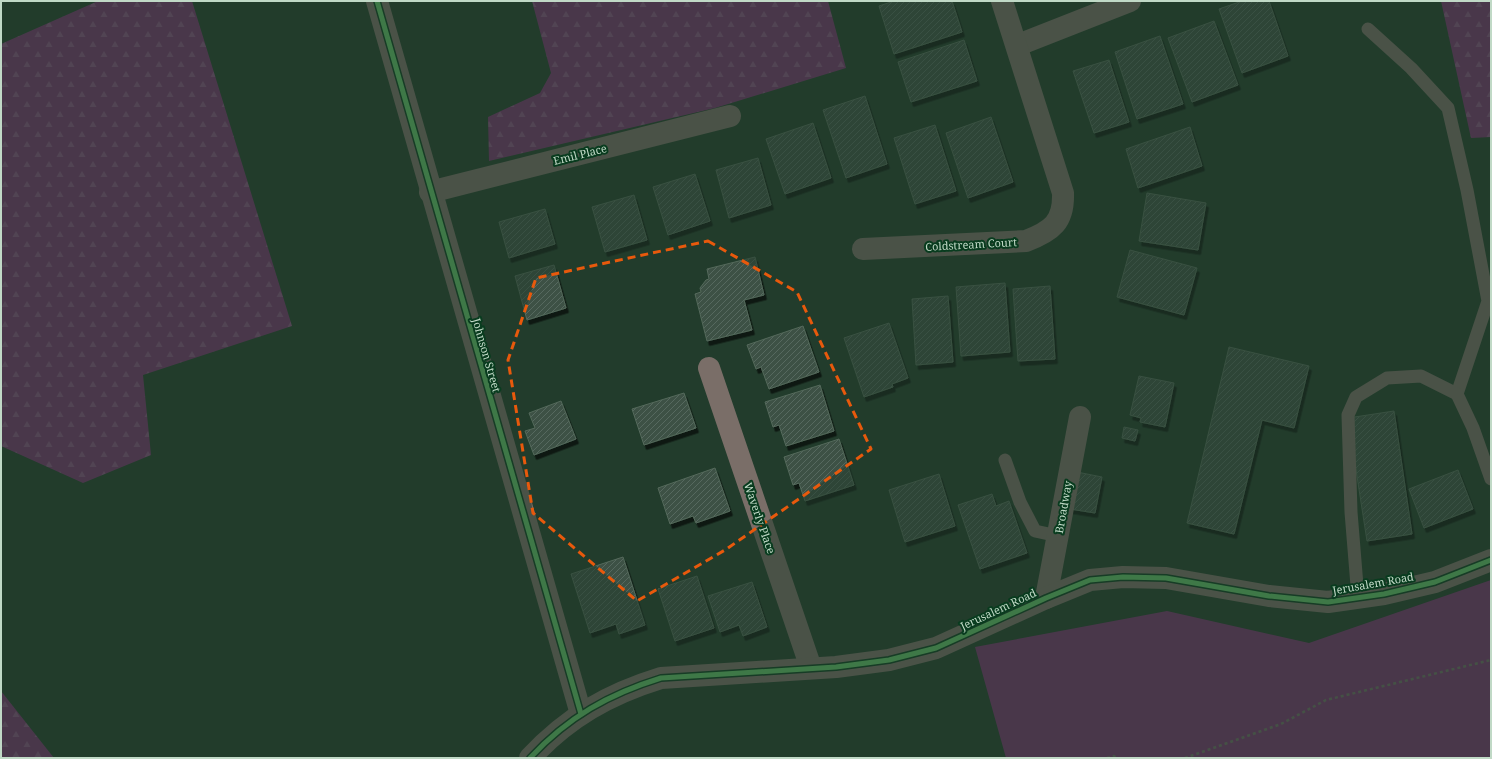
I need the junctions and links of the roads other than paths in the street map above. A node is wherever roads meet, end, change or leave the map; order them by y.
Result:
1 (377, 1) edge
2 (1002, 1) edge
3 (1130, 1) edge
4 (1368, 29) dead end
5 (1018, 45) junction
6 (730, 116) dead end
7 (430, 192) junction
8 (863, 249) dead end
9 (709, 368) dead end
10 (1458, 394) junction
11 (1080, 417) dead end
12 (1005, 460) dead end
13 (1491, 479) edge
14 (1058, 536) junction
15 (1491, 560) edge
16 (1046, 598) junction
17 (1358, 598) junction
18 (811, 668) junction
19 (581, 714) junction
20 (530, 758) edge

1 - 7 street, Johnson Street
2 - 5 street, Coldstream Court
3 - 5 street
4 - 10 lane
5 - 8 street, Coldstream Court
6 - 7 street, Emil Place
7 - 19 street, Johnson Street
9 - 18 street, Waverly Place
10 - 13 lane
10 - 17 lane
11 - 14 street, Broadway
12 - 14 lane
14 - 16 street, Broadway
15 - 17 street, Jerusalem Road
16 - 17 street, Jerusalem Road
16 - 18 street, Jerusalem Road
18 - 19 street, Jerusalem Road
19 - 20 street, Jerusalem Road

